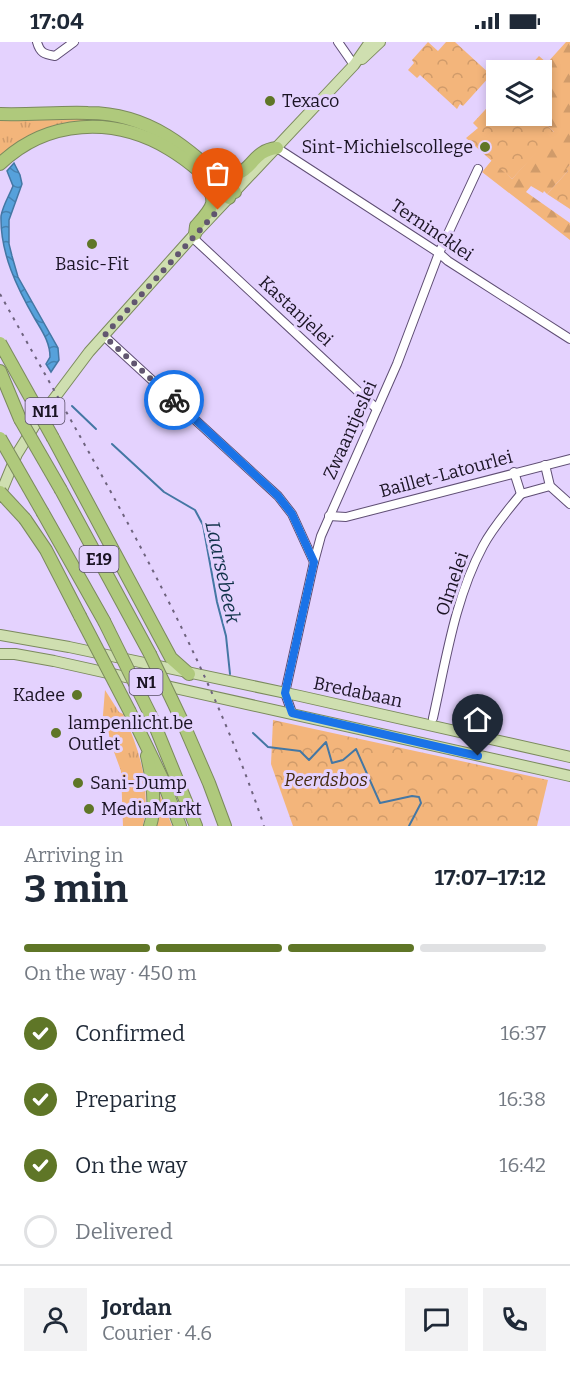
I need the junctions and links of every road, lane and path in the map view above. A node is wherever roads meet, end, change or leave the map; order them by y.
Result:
1 (37, 42) edge
2 (74, 42) edge
3 (338, 42) edge
4 (370, 42) edge
5 (380, 42) edge
6 (354, 64) junction
7 (0, 114) edge
8 (277, 148) junction
9 (184, 161) junction
10 (0, 164) edge
11 (209, 167) junction
12 (478, 169) dead end
13 (232, 195) junction
14 (194, 236) junction
15 (439, 253) junction
16 (104, 336) junction
17 (570, 339) edge
18 (0, 343) edge
19 (0, 371) edge
20 (0, 384) edge
21 (377, 409) junction
22 (20, 419) junction
23 (0, 438) edge
24 (570, 459) edge
25 (546, 465) junction
26 (514, 472) junction
27 (550, 486) junction
28 (0, 494) edge
29 (521, 494) junction
30 (570, 504) edge
31 (329, 516) junction
32 (314, 562) junction
33 (0, 635) edge
34 (0, 654) edge
35 (103, 654) junction
36 (99, 672) junction
37 (189, 674) junction
38 (285, 693) junction
39 (294, 713) junction
40 (433, 718) dead end
41 (141, 735) junction
42 (570, 757) edge
43 (570, 776) edge
44 (150, 826) edge
45 (180, 826) edge
46 (196, 826) edge
47 (225, 826) edge

1 - 2 street
3 - 6 street
4 - 6 main road, N11
5 - 6 main road, N11
6 - 8 main road, N11
7 - 11 highway
8 - 11 highway
8 - 13 main road, N11
8 - 15 street, Ternincklei
9 - 10 highway
9 - 13 highway
9 - 14 highway
11 - 13 highway
12 - 15 street, Zwaantjeslei
13 - 14 main road, N11
14 - 16 main road, N11
14 - 21 street, Kastanjelei
15 - 17 street, Ternincklei
15 - 21 street, Zwaantjeslei
16 - 28 main road, N11
16 - 32 street
18 - 37 highway, bridge
19 - 22 highway
20 - 22 highway, E19
21 - 31 street, Zwaantjeslei
22 - 47 highway, E19, bridge
23 - 46 highway, E19, bridge
24 - 25 street, Baillet-Latourlei
25 - 26 street, Baillet-Latourlei
25 - 27 street
26 - 29 street
26 - 31 street, Baillet-Latourlei
27 - 29 street
27 - 30 street
28 - 41 highway, bridge
29 - 40 street, Olmelei
31 - 32 street, Zwaantjeslei
32 - 38 street, Zwaantjeslei
33 - 35 main road, Bredabaan / N1
34 - 36 main road, Bredabaan / N1
35 - 36 street
35 - 37 main road, Bredabaan / N1
36 - 39 main road, Bredabaan / N1
37 - 38 main road, Bredabaan / N1
38 - 39 street
38 - 42 main road, Bredabaan / N1
39 - 43 main road, Bredabaan / N1
41 - 44 highway
41 - 45 highway

